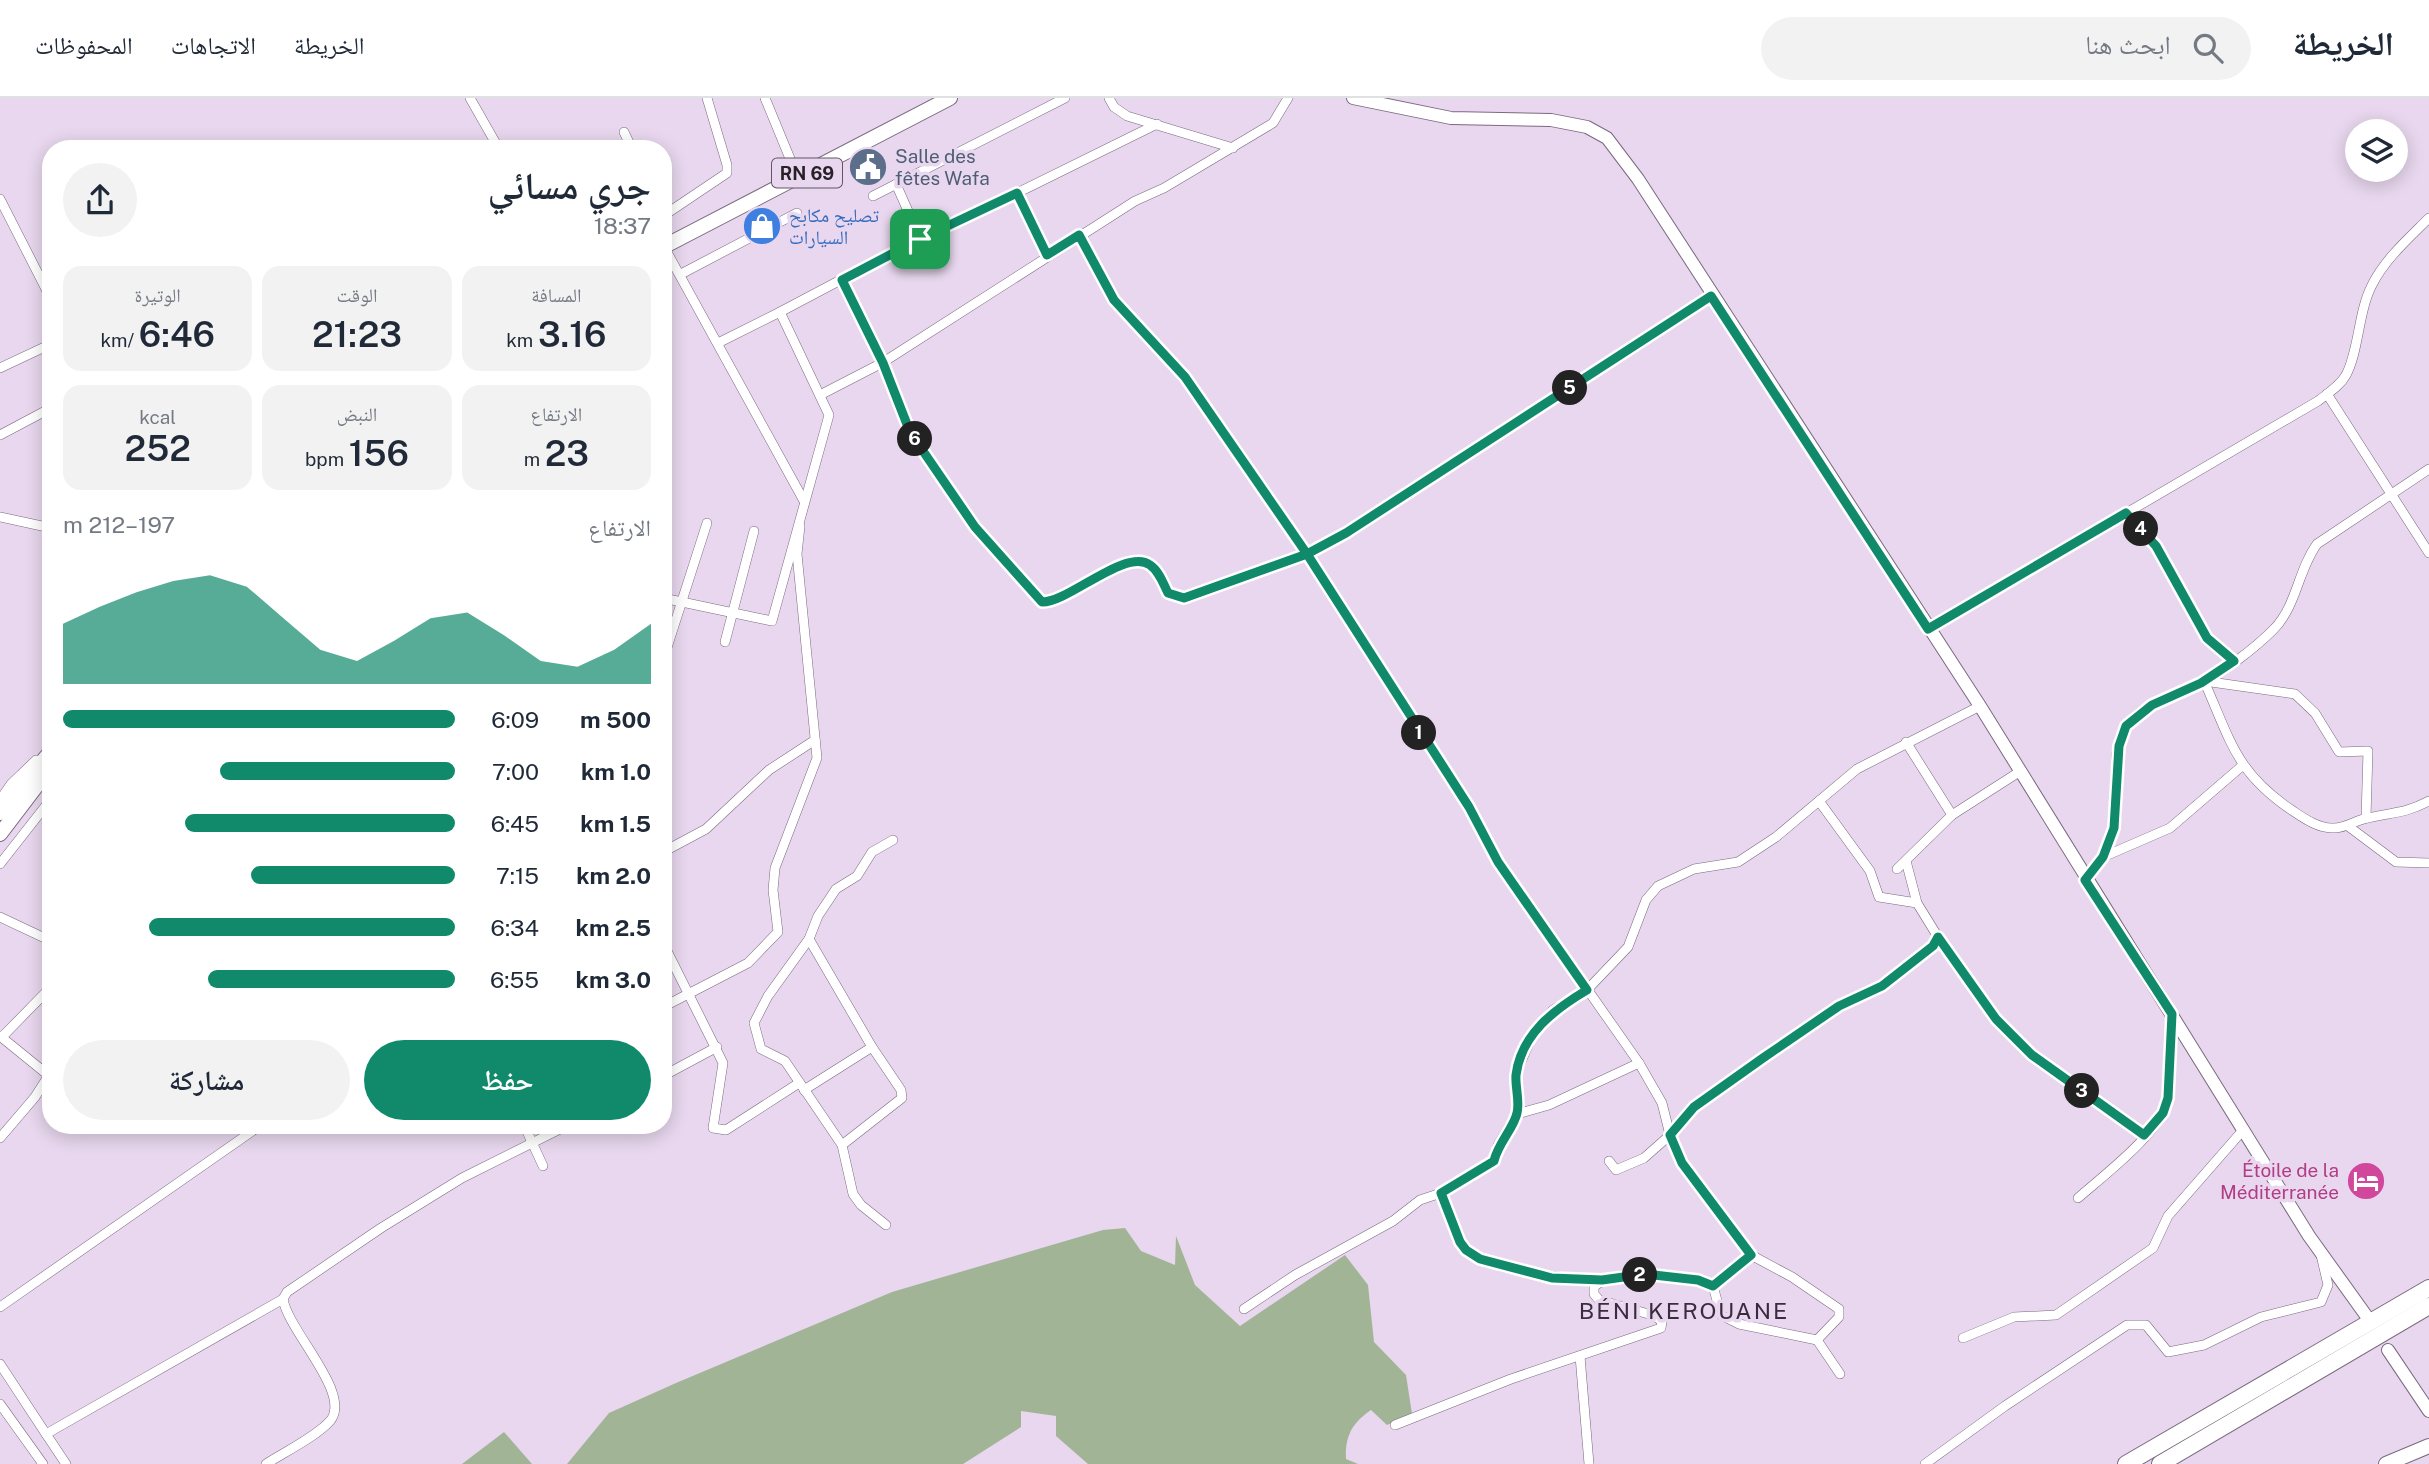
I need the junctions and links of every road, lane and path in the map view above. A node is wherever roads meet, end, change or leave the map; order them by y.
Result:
1 (470, 98) edge
2 (707, 98) edge
3 (765, 98) edge
4 (931, 98) edge
5 (950, 98) edge
6 (1065, 98) edge
7 (1109, 98) edge
8 (1288, 98) edge
9 (1353, 98) edge
10 (1157, 124) junction
11 (624, 132) dead end
12 (494, 140) edge
13 (628, 140) edge
14 (1233, 148) junction
15 (796, 173) junction
16 (896, 184) junction
17 (1017, 193) junction
18 (873, 195) dead end
19 (0, 199) edge
20 (672, 207) edge
21 (797, 213) dead end
22 (2429, 218) edge
23 (672, 231) edge
24 (1079, 235) junction
25 (920, 239) junction
26 (672, 242) edge
27 (1047, 255) junction
28 (672, 259) edge
29 (681, 274) junction
30 (842, 280) junction
31 (42, 281) edge
32 (1711, 296) junction
33 (780, 312) junction
34 (718, 343) junction
35 (42, 348) edge
36 (883, 363) junction
37 (0, 368) edge
38 (2327, 394) junction
39 (820, 395) junction
40 (42, 413) edge
41 (0, 435) edge
42 (2429, 469) edge
43 (2392, 492) junction
44 (804, 501) junction
45 (800, 512) junction
46 (2126, 513) junction
47 (0, 517) edge
48 (707, 523) dead end
49 (42, 526) edge
50 (754, 531) dead end
51 (2429, 553) edge
52 (1307, 554) junction
53 (672, 601) edge
54 (679, 603) junction
55 (732, 611) junction
56 (672, 628) edge
57 (1928, 629) junction
58 (725, 642) dead end
59 (2234, 661) junction
60 (2204, 681) junction
61 (1980, 706) junction
62 (815, 740) junction
63 (1906, 742) junction
64 (42, 757) edge
65 (42, 760) edge
66 (2242, 766) junction
67 (2018, 772) junction
68 (42, 779) edge
69 (0, 800) edge
70 (2429, 800) edge
71 (1819, 801) junction
72 (42, 812) edge
73 (0, 813) edge
74 (1952, 816) junction
75 (2366, 818) junction
76 (2348, 826) junction
77 (0, 834) edge
78 (893, 840) dead end
79 (672, 847) edge
80 (2103, 857) junction
81 (1906, 861) junction
82 (2429, 863) edge
83 (0, 864) edge
84 (1897, 869) dead end
85 (2085, 880) junction
86 (1917, 903) junction
87 (1, 919) edge
88 (1938, 937) junction
89 (42, 938) edge
90 (809, 939) junction
91 (672, 960) edge
92 (1587, 990) junction
93 (690, 994) junction
94 (42, 996) edge
95 (672, 1003) edge
96 (2172, 1014) junction
97 (1, 1036) edge
98 (717, 1047) junction
99 (872, 1047) junction
100 (1639, 1063) junction
101 (42, 1068) edge
102 (672, 1071) edge
103 (42, 1085) edge
104 (802, 1087) junction
105 (1517, 1114) junction
106 (2244, 1129) junction
107 (248, 1134) edge
108 (528, 1134) edge
109 (551, 1134) edge
110 (1670, 1135) junction
111 (2144, 1135) junction
112 (0, 1138) edge
113 (533, 1144) junction
114 (842, 1145) junction
115 (1609, 1161) dead end
116 (543, 1166) dead end
117 (1441, 1193) junction
118 (2078, 1198) dead end
119 (886, 1225) dead end
120 (2321, 1253) junction
121 (1751, 1255) junction
122 (1602, 1280) junction
123 (1713, 1286) junction
124 (2429, 1288) edge
125 (283, 1299) junction
126 (2429, 1306) edge
127 (0, 1307) edge
128 (1244, 1309) dead end
129 (2370, 1321) dead end
130 (1963, 1338) dead end
131 (1817, 1340) junction
132 (2388, 1350) dead end
133 (1580, 1356) junction
134 (0, 1364) edge
135 (1840, 1374) dead end
136 (0, 1404) edge
137 (2429, 1411) edge
138 (1395, 1425) dead end
139 (46, 1434) junction
140 (2426, 1446) edge
141 (39, 1463) edge
142 (66, 1464) edge
143 (266, 1464) edge
144 (1589, 1464) edge
145 (1925, 1464) edge
146 (2126, 1464) edge
147 (2160, 1464) edge
148 (2386, 1464) edge

1 - 12 street
2 - 20 street
3 - 15 street
4 - 15 main road, RN 69
5 - 15 main road, RN 69
6 - 16 street
7 - 10 street
8 - 14 street
9 - 32 main road
10 - 14 street
10 - 17 street
11 - 13 street
14 - 24 street
15 - 23 main road, RN 69
15 - 26 main road, RN 69
16 - 18 street
16 - 25 street
17 - 25 street
17 - 27 street
19 - 31 street
21 - 29 street
22 - 38 street
24 - 27 street
24 - 52 street
25 - 30 street
27 - 36 street
28 - 29 street
29 - 34 street
30 - 33 street
30 - 36 street
32 - 52 street
32 - 57 main road
33 - 34 street
33 - 39 street
34 - 44 street
35 - 37 street
36 - 39 street
36 - 52 street
38 - 43 street
38 - 46 street
39 - 44 street
40 - 41 street
42 - 43 street
43 - 51 street
43 - 59 street
44 - 45 street
45 - 55 street
45 - 62 street
46 - 57 street
46 - 59 street
47 - 49 street
48 - 54 street
50 - 55 street
52 - 92 street
53 - 54 street
54 - 55 street
54 - 56 street
55 - 58 street
57 - 61 main road
59 - 60 street
60 - 66 street
60 - 75 street
60 - 80 street
61 - 63 street
61 - 67 main road
62 - 79 street
62 - 93 street
63 - 71 street
63 - 74 street
64 - 69 street
65 - 73 main road
66 - 76 street
66 - 80 street
67 - 74 street
67 - 85 main road
68 - 77 main road
70 - 75 street
71 - 86 street
71 - 92 street
72 - 83 street
74 - 81 street
75 - 76 street
76 - 82 street
78 - 90 street
80 - 85 street
81 - 84 street
81 - 86 street
85 - 96 main road
86 - 88 street
87 - 89 street
88 - 110 street
88 - 111 street
90 - 99 street
90 - 104 street
91 - 93 street
92 - 100 street
92 - 105 street
93 - 95 street
93 - 98 street
94 - 97 street
96 - 106 main road
96 - 111 street
97 - 101 street
98 - 102 street
98 - 104 street
99 - 104 street
99 - 114 street
100 - 105 street
100 - 110 street
103 - 112 street
104 - 114 street
105 - 117 street
106 - 120 main road
106 - 130 street
107 - 127 street
108 - 113 street
109 - 113 street
110 - 115 street
110 - 121 street
111 - 118 street
113 - 116 street
113 - 125 street
114 - 119 street
117 - 122 street
117 - 128 street
120 - 129 main road
120 - 145 street
121 - 123 street
121 - 131 street
122 - 123 street
122 - 133 street
123 - 131 street
124 - 146 highway
125 - 139 street
125 - 143 street
126 - 147 highway
131 - 135 street
132 - 137 main road
133 - 138 street
133 - 144 street
134 - 139 street
136 - 141 street
139 - 142 street
140 - 148 main road

